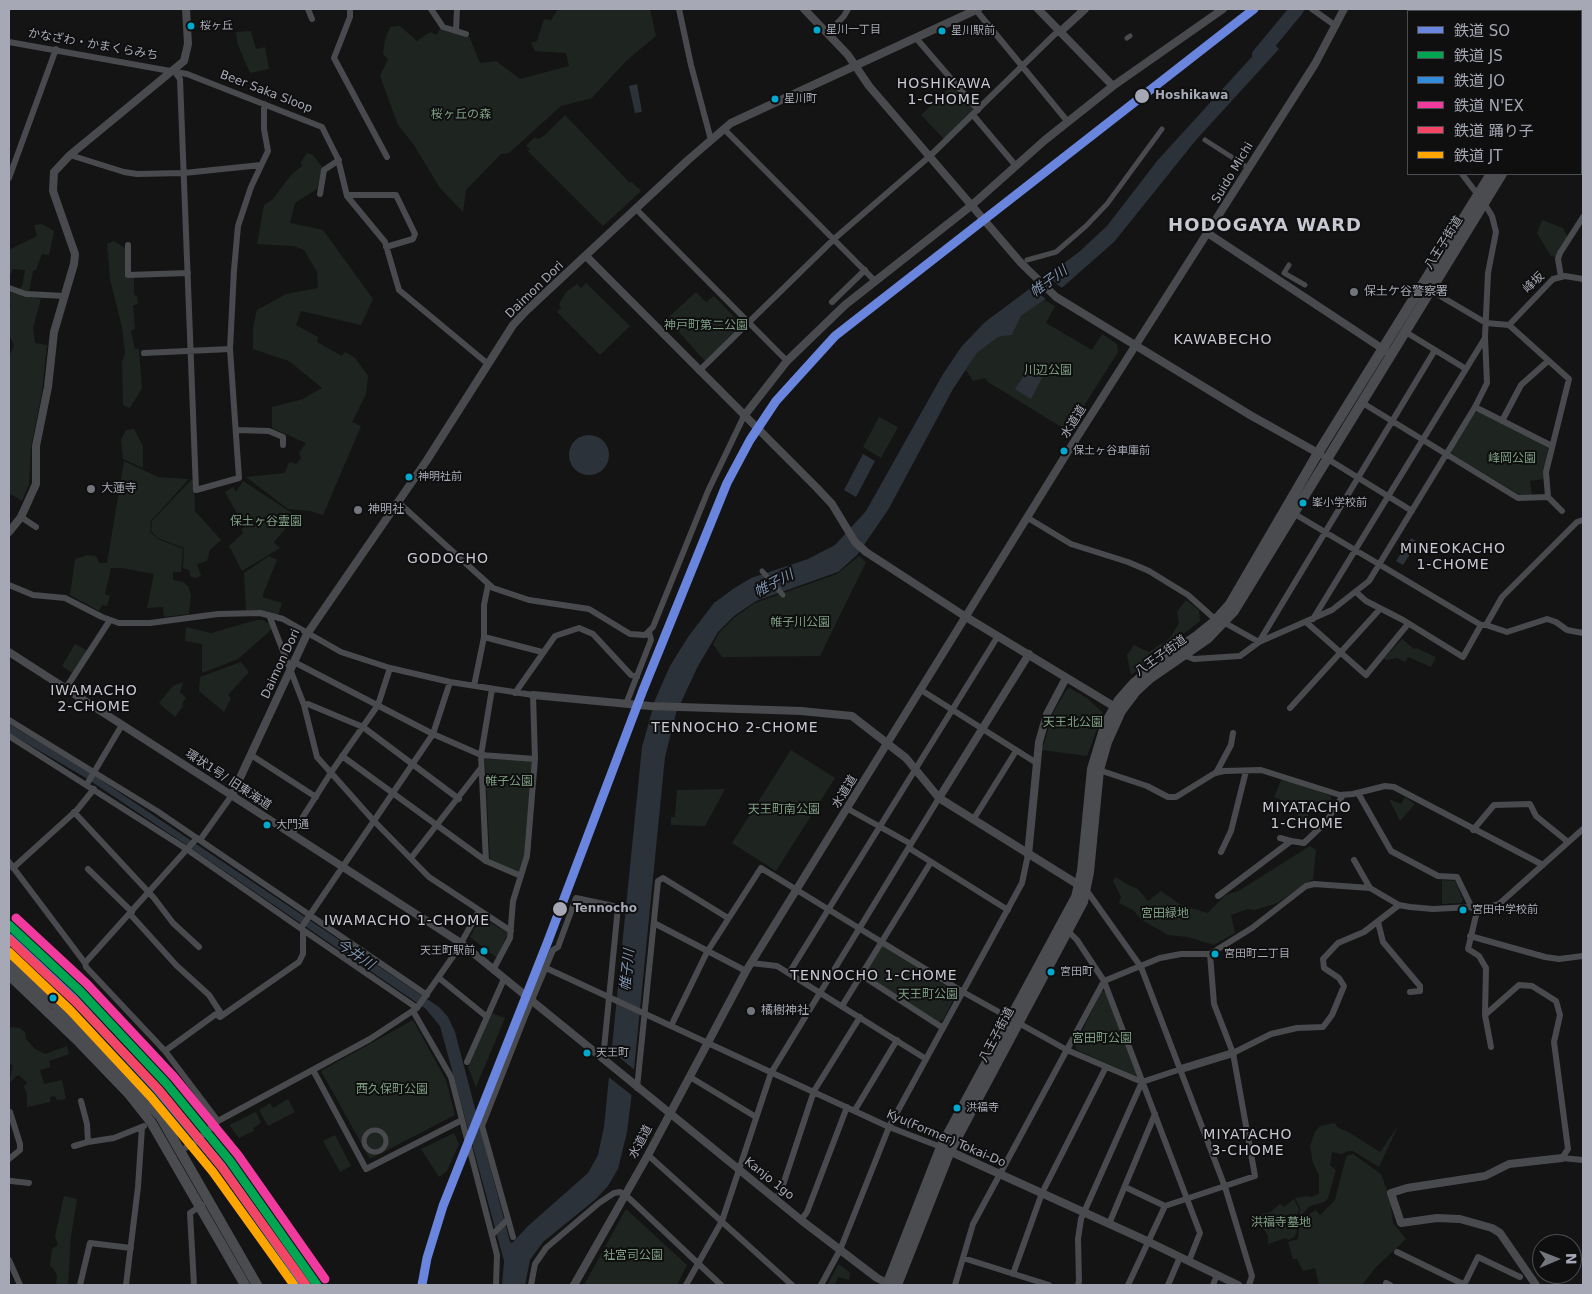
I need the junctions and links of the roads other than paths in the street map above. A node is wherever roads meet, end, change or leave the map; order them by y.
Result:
1 (186, 9) edge
2 (310, 9) edge
3 (350, 9) edge
4 (431, 9) edge
5 (458, 9) edge
6 (679, 9) edge
7 (804, 9) edge
8 (848, 9) edge
9 (977, 9) edge
10 (1038, 9) edge
11 (1084, 9) edge
12 (1224, 9) edge
13 (1312, 9) edge
14 (1344, 9) edge
15 (312, 19) dead end
16 (1336, 26) junction
17 (456, 31) junction
18 (1060, 32) junction
19 (828, 33) junction
20 (466, 34) dead end
21 (916, 38) junction
22 (9, 42) edge
23 (56, 49) junction
24 (855, 66) junction
25 (1022, 67) junction
26 (174, 71) junction
27 (1113, 86) junction
28 (264, 104) junction
29 (975, 112) junction
30 (1068, 122) junction
31 (724, 129) junction
32 (1162, 129) dead end
33 (711, 140) junction
34 (1205, 140) dead end
35 (70, 155) junction
36 (930, 156) junction
37 (387, 157) dead end
38 (339, 160) junction
39 (11, 163) edge
40 (1244, 164) dead end
41 (261, 165) junction
42 (1016, 166) junction
43 (184, 173) junction
44 (1463, 175) edge
45 (1491, 175) edge
46 (1501, 175) edge
47 (9, 178) edge
48 (320, 194) dead end
49 (347, 195) junction
50 (1481, 199) junction
51 (972, 205) junction
52 (636, 209) junction
53 (1583, 217) edge
54 (1209, 234) junction
55 (834, 239) junction
56 (128, 245) dead end
57 (386, 247) junction
58 (586, 256) junction
59 (1027, 260) dead end
60 (1289, 265) dead end
61 (865, 270) junction
62 (188, 273) junction
63 (1561, 277) junction
64 (1583, 279) edge
65 (876, 281) junction
66 (1305, 285) dead end
67 (9, 288) edge
68 (1430, 290) junction
69 (65, 296) junction
70 (832, 302) dead end
71 (749, 323) junction
72 (1486, 323) junction
73 (1509, 325) junction
74 (1404, 331) junction
75 (1485, 337) junction
76 (1136, 345) junction
77 (230, 349) junction
78 (1435, 350) junction
79 (191, 351) junction
80 (144, 352) dead end
81 (1386, 352) junction
82 (1548, 361) junction
83 (787, 362) junction
84 (488, 364) junction
85 (1466, 369) junction
86 (699, 371) junction
87 (1361, 402) junction
88 (1475, 407) junction
89 (744, 416) junction
90 (1392, 421) junction
91 (1502, 421) junction
92 (236, 430) junction
93 (1423, 440) junction
94 (282, 445) dead end
95 (1552, 446) junction
96 (1446, 454) junction
97 (1323, 455) junction
98 (1357, 477) junction
99 (1388, 496) junction
100 (1548, 497) junction
101 (398, 503) junction
102 (1412, 511) junction
103 (1562, 511) dead end
104 (1293, 513) junction
105 (21, 517) junction
106 (1028, 518) junction
107 (1583, 520) edge
108 (36, 527) dead end
109 (1324, 531) junction
110 (9, 532) edge
111 (1355, 550) junction
112 (1379, 565) junction
113 (762, 571) dead end
114 (9, 585) edge
115 (488, 585) junction
116 (1356, 592) junction
117 (783, 595) dead end
118 (1380, 609) junction
119 (269, 615) junction
120 (966, 617) junction
121 (110, 620) junction
122 (1310, 620) junction
123 (1220, 621) junction
124 (1408, 624) junction
125 (1483, 625) junction
126 (649, 632) junction
127 (1583, 633) edge
128 (307, 634) junction
129 (998, 636) junction
130 (484, 637) junction
131 (1259, 642) junction
132 (9, 652) edge
133 (542, 652) junction
134 (1340, 652) junction
135 (1029, 654) junction
136 (1184, 654) junction
137 (294, 662) junction
138 (390, 668) junction
139 (291, 670) junction
140 (637, 677) junction
141 (1066, 678) junction
142 (450, 682) junction
143 (474, 686) junction
144 (66, 688) junction
145 (492, 689) junction
146 (921, 690) junction
147 (515, 693) junction
148 (533, 696) junction
149 (626, 704) junction
150 (304, 705) junction
151 (378, 706) junction
152 (1114, 708) junction
153 (1290, 708) dead end
154 (952, 710) junction
155 (9, 720) edge
156 (122, 725) junction
157 (363, 727) junction
158 (982, 730) junction
159 (1233, 733) dead end
160 (433, 734) junction
161 (9, 736) edge
162 (888, 743) junction
163 (1016, 751) junction
164 (251, 754) junction
165 (481, 755) junction
166 (342, 756) junction
167 (535, 759) junction
168 (1035, 762) junction
169 (412, 764) junction
170 (481, 768) junction
171 (915, 768) junction
172 (1099, 770) junction
173 (332, 771) junction
174 (1246, 771) junction
175 (94, 772) junction
176 (1216, 773) junction
177 (87, 784) junction
178 (94, 789) junction
179 (392, 793) junction
180 (1358, 793) junction
181 (232, 795) junction
182 (1343, 795) junction
183 (316, 797) junction
184 (940, 798) junction
185 (459, 799) junction
186 (848, 809) junction
187 (74, 812) junction
188 (373, 820) junction
189 (973, 820) junction
190 (880, 826) junction
191 (437, 828) junction
192 (1583, 829) edge
193 (1473, 830) junction
194 (292, 834) junction
195 (1280, 838) dead end
196 (199, 839) junction
197 (1291, 840) junction
198 (1568, 842) junction
199 (910, 846) junction
200 (188, 850) junction
201 (1221, 852) dead end
202 (1028, 855) junction
203 (411, 858) junction
204 (1354, 860) dead end
205 (486, 861) junction
206 (931, 862) junction
207 (11, 865) edge
208 (1543, 865) junction
209 (342, 866) junction
210 (88, 869) dead end
211 (521, 876) junction
212 (1083, 888) junction
213 (1370, 888) junction
214 (796, 890) junction
215 (149, 893) junction
216 (1218, 896) dead end
217 (1399, 904) junction
218 (1475, 907) junction
219 (828, 910) junction
220 (1008, 910) junction
221 (480, 911) junction
222 (131, 913) junction
223 (309, 915) junction
224 (728, 918) junction
225 (1378, 922) junction
226 (654, 923) junction
227 (858, 928) junction
228 (302, 929) junction
229 (511, 931) junction
230 (1068, 931) junction
231 (1470, 936) junction
232 (881, 942) junction
233 (461, 943) junction
234 (199, 947) dead end
235 (707, 952) junction
236 (1210, 954) junction
237 (1583, 956) edge
238 (9, 963) edge
239 (85, 963) junction
240 (751, 963) junction
241 (1141, 967) junction
242 (546, 968) junction
243 (493, 970) junction
244 (746, 972) junction
245 (789, 973) junction
246 (9, 975) edge
247 (861, 975) junction
248 (438, 978) junction
249 (504, 979) junction
250 (1104, 981) junction
251 (820, 992) junction
252 (963, 992) junction
253 (1410, 992) dead end
254 (427, 995) junction
255 (610, 998) junction
256 (532, 1000) junction
257 (842, 1006) junction
258 (415, 1009) junction
259 (646, 1014) junction
260 (222, 1015) junction
261 (1485, 1015) junction
262 (487, 1017) junction
263 (860, 1017) junction
264 (1014, 1021) junction
265 (670, 1026) junction
266 (943, 1028) junction
267 (897, 1040) junction
268 (707, 1042) junction
269 (1491, 1047) dead end
270 (1067, 1050) junction
271 (165, 1051) junction
272 (1232, 1053) junction
273 (926, 1059) junction
274 (604, 1060) junction
275 (467, 1062) dead end
276 (1106, 1067) junction
277 (1181, 1069) junction
278 (313, 1070) junction
279 (770, 1073) junction
280 (690, 1077) junction
281 (1142, 1082) junction
282 (636, 1086) junction
283 (814, 1091) junction
284 (81, 1101) dead end
285 (847, 1107) junction
286 (855, 1110) junction
287 (10, 1112) edge
288 (669, 1113) junction
289 (1155, 1114) junction
290 (756, 1117) junction
291 (462, 1120) junction
292 (218, 1121) junction
293 (147, 1124) junction
294 (889, 1127) junction
295 (363, 1141) joint
296 (88, 1142) junction
297 (74, 1146) dead end
298 (945, 1149) junction
299 (180, 1151) junction
300 (648, 1155) junction
301 (1562, 1158) junction
302 (9, 1159) edge
303 (1583, 1160) edge
304 (738, 1169) junction
305 (1000, 1174) junction
306 (10, 1180) edge
307 (29, 1183) dead end
308 (1124, 1187) junction
309 (1225, 1187) junction
310 (1042, 1193) junction
311 (625, 1195) junction
312 (776, 1199) junction
313 (1188, 1199) junction
314 (205, 1204) junction
315 (1165, 1206) junction
316 (1084, 1213) junction
317 (508, 1219) junction
318 (802, 1220) junction
319 (722, 1221) junction
320 (1109, 1224) junction
321 (492, 1234) junction
322 (512, 1237) dead end
323 (1147, 1241) junction
324 (131, 1248) junction
325 (840, 1250) junction
326 (1397, 1252) dead end
327 (1180, 1257) junction
328 (963, 1258) junction
329 (9, 1260) edge
330 (1189, 1261) junction
331 (698, 1264) junction
332 (1013, 1274) junction
333 (1217, 1275) junction
334 (1520, 1277) dead end
335 (20, 1285) edge
336 (80, 1285) edge
337 (126, 1285) edge
338 (194, 1285) edge
339 (245, 1285) edge
340 (256, 1285) edge
341 (496, 1285) edge
342 (531, 1285) edge
343 (574, 1285) edge
344 (686, 1285) edge
345 (721, 1285) edge
346 (792, 1285) edge
347 (821, 1285) edge
348 (891, 1285) edge
349 (955, 1285) edge
350 (1049, 1285) edge
351 (1078, 1285) edge
352 (1128, 1285) edge
353 (1168, 1285) edge
354 (1213, 1285) edge
355 (1238, 1285) edge
356 (1249, 1285) edge
357 (1465, 1285) edge
358 (1536, 1285) edge

1 - 26 street
2 - 15 street
3 - 37 street
4 - 17 street
5 - 17 street
6 - 33 street
7 - 19 street
8 - 19 street
9 - 21 street, Daimon Dori
9 - 25 street
10 - 18 street
11 - 18 street
12 - 27 street
13 - 16 street
14 - 16 street, Suido Michi
16 - 54 street, Suido Michi
17 - 20 street
18 - 25 street
18 - 27 street
19 - 24 street
21 - 24 street, Daimon Dori
21 - 29 street
22 - 23 street, かなざわ・かまくらみち
23 - 26 street, かなざわ・かまくらみち
23 - 39 street
24 - 31 street, Daimon Dori
24 - 36 street
25 - 29 street
25 - 30 street
26 - 28 street, Beer Saka Sloop
26 - 35 street
26 - 43 street
27 - 30 street
28 - 38 street, Beer Saka Sloop
28 - 41 street
29 - 36 street
29 - 42 street
30 - 42 street
31 - 33 street, Daimon Dori
31 - 55 street
32 - 59 street
33 - 52 street, Daimon Dori
34 - 40 street
35 - 43 street
35 - 69 street
36 - 51 street
36 - 55 street
38 - 48 street
38 - 49 street, Beer Saka Sloop
39 - 47 street
41 - 43 street
41 - 77 street
42 - 51 street
43 - 62 street
44 - 50 street
45 - 50 highway, 八王子街道
46 - 50 highway, 八王子街道
49 - 57 street, Beer Saka Sloop
49 - 57 street
50 - 68 highway, 八王子街道
50 - 72 street
50 - 81 highway, 八王子街道
51 - 65 street
51 - 76 street
52 - 58 street, Daimon Dori
52 - 71 street
53 - 63 street
54 - 76 street, Suido Michi
54 - 81 street
55 - 61 street
55 - 71 street
56 - 62 street
57 - 84 street, Beer Saka Sloop
58 - 84 street, Daimon Dori
58 - 86 street
60 - 66 street
61 - 65 street
61 - 70 street
62 - 79 street
63 - 64 street, 峰坂
63 - 73 street, 峰坂
65 - 83 street
67 - 69 street
68 - 72 street
68 - 74 highway, 八王子街道
69 - 105 street
71 - 83 street
71 - 86 street
72 - 73 street
72 - 75 street
73 - 82 street
74 - 78 street
74 - 81 highway, 八王子街道
75 - 85 street
75 - 88 street
76 - 97 street
76 - 106 street, 水道道
77 - 79 street
77 - 92 street
78 - 85 street
78 - 90 street
79 - 80 street
79 - 92 street
81 - 87 highway, 八王子街道
81 - 97 highway, 八王子街道
82 - 91 street
82 - 95 street
83 - 89 street
84 - 101 street, Daimon Dori
85 - 93 street
86 - 89 street
87 - 90 street
87 - 97 highway, 八王子街道
88 - 91 street
88 - 96 street
89 - 120 street
89 - 126 street
90 - 93 street
90 - 98 street
91 - 95 street
92 - 94 street
93 - 96 street
93 - 99 street
95 - 100 street
96 - 100 street
96 - 102 street
97 - 98 street
97 - 104 highway, 八王子街道
97 - 123 highway, 八王子街道
98 - 99 street
98 - 109 street
99 - 102 street
99 - 111 street
100 - 103 street
101 - 115 street
101 - 128 street, Daimon Dori
102 - 112 street
104 - 109 street
104 - 123 highway, 八王子街道
105 - 108 street
105 - 110 street
106 - 120 street, 水道道
106 - 123 street
107 - 125 street
109 - 111 street
109 - 131 street
111 - 112 street
111 - 122 street
112 - 116 street
112 - 125 street
113 - 117 street
114 - 121 street
115 - 126 street
115 - 130 street
116 - 118 street
116 - 122 street
118 - 124 street
118 - 134 street
119 - 121 street
119 - 128 street
119 - 139 street
120 - 129 street
120 - 146 street, 水道道
121 - 144 street
122 - 131 street
122 - 134 street
123 - 131 street
123 - 136 highway, 八王子街道
123 - 152 highway, 八王子街道
124 - 125 street
124 - 134 street
125 - 127 street
126 - 140 street
128 - 137 street, Daimon Dori
128 - 138 street
129 - 135 street
129 - 154 street
130 - 133 street
130 - 143 street
131 - 136 street
132 - 144 street, 環状1号/ 旧東海道
133 - 140 street
133 - 147 street
134 - 153 street
135 - 141 street
135 - 158 street
136 - 172 highway, 八王子街道
137 - 139 street, Daimon Dori
137 - 151 street
138 - 142 street
138 - 151 street
139 - 150 street
139 - 164 street, Daimon Dori
140 - 149 street
141 - 152 street
141 - 168 street
142 - 143 street
142 - 160 street
143 - 145 street
144 - 156 street, 環状1号/ 旧東海道
145 - 147 street
145 - 165 street
146 - 154 street
146 - 162 street, 水道道
147 - 148 street
148 - 149 street
148 - 167 street
149 - 162 street
150 - 157 street
150 - 173 street
151 - 157 street
151 - 160 street
152 - 212 highway, 八王子街道
154 - 158 street
154 - 171 street
155 - 175 street
156 - 175 street
156 - 181 street, 環状1号/ 旧東海道
157 - 166 street
157 - 169 street
158 - 163 street
158 - 184 street
159 - 176 street
160 - 165 street
160 - 169 street
161 - 177 street
162 - 171 street
162 - 186 street, 水道道
163 - 168 street
163 - 189 street
164 - 181 street, Daimon Dori
164 - 183 street
165 - 167 street
165 - 170 street
166 - 173 street
166 - 179 street
167 - 211 street
168 - 202 street
169 - 179 street
169 - 185 street
170 - 185 street
170 - 205 street
171 - 184 street
171 - 190 street
172 - 176 street
172 - 212 highway, 八王子街道
173 - 183 street
173 - 188 street
174 - 176 street
174 - 182 street
174 - 201 street
175 - 177 street
175 - 196 street
177 - 178 street
178 - 187 street
178 - 200 street
179 - 188 street
179 - 191 street
180 - 182 street
180 - 193 street
180 - 218 street
181 - 194 street, 環状1号/ 旧東海道
181 - 196 street
182 - 197 street
183 - 194 street
184 - 189 street
184 - 199 street
185 - 191 street
186 - 190 street
186 - 214 street, 水道道
187 - 207 street
187 - 215 street
188 - 203 street
188 - 209 street
189 - 202 street
190 - 199 street
190 - 219 street
191 - 203 street
191 - 205 street
192 - 198 street
193 - 198 street
193 - 208 street
194 - 209 street, 環状1号/ 旧東海道
195 - 197 street
196 - 200 street
196 - 223 street
197 - 216 street
198 - 208 street
199 - 206 street
199 - 227 street
200 - 215 street
200 - 228 street
202 - 212 street
202 - 220 street
203 - 221 street
204 - 213 street
205 - 211 street
206 - 220 street
206 - 232 street
207 - 239 street
208 - 218 street
209 - 223 street
209 - 233 street, 環状1号/ 旧東海道
210 - 222 street
211 - 229 street
212 - 230 highway, 八王子街道
212 - 241 street
212 - 264 highway, 八王子街道
213 - 217 street
213 - 236 street
214 - 219 street
214 - 224 street
214 - 240 street, 水道道
215 - 222 street
215 - 234 street
217 - 218 street
217 - 225 street
218 - 231 street
219 - 227 street
219 - 245 street
220 - 252 street
221 - 229 street
221 - 233 street
222 - 239 street
222 - 260 street
223 - 228 street
223 - 254 street
224 - 226 street
224 - 235 street
225 - 253 street
225 - 272 street
226 - 235 street
226 - 259 street
227 - 232 street
227 - 251 street
228 - 258 street
228 - 260 street
229 - 243 street
230 - 250 street
230 - 264 highway, 八王子街道
231 - 237 street
231 - 261 street
232 - 247 street
232 - 252 street
233 - 243 street
233 - 248 street
235 - 244 street
235 - 265 street
236 - 241 street
236 - 272 street
238 - 299 highway
239 - 271 street
240 - 244 street, 水道道
240 - 245 street
241 - 250 street
241 - 277 street
242 - 255 street
242 - 255 street
242 - 256 street
243 - 249 street
244 - 268 street, 水道道
245 - 251 street
246 - 293 highway
247 - 257 street
247 - 266 street
248 - 254 street
248 - 262 street
249 - 256 street
249 - 262 street
250 - 270 street
250 - 281 street
251 - 257 street
251 - 279 street
252 - 264 street
252 - 266 street
254 - 258 street
255 - 259 street, Kyu(Former) Tokai-Do
255 - 274 street
256 - 274 street
256 - 317 street
257 - 263 street
258 - 278 street
258 - 291 street
259 - 265 street, Kyu(Former) Tokai-Do
259 - 282 street
260 - 271 street
261 - 269 street
261 - 301 street
262 - 275 street
263 - 267 street
263 - 283 street
264 - 270 street
264 - 298 highway, 八王子街道
265 - 268 street, Kyu(Former) Tokai-Do
266 - 273 street
267 - 273 street
267 - 286 street
268 - 279 street, Kyu(Former) Tokai-Do
268 - 280 street, 水道道
270 - 276 street
270 - 305 street
271 - 292 street
272 - 277 street
272 - 309 street
273 - 294 street
274 - 282 street, Kanjo 1go
276 - 281 street
276 - 310 street
277 - 281 street
277 - 309 street
278 - 291 street
278 - 292 street
279 - 283 street, Kyu(Former) Tokai-Do
279 - 290 street
280 - 288 street, 水道道
280 - 290 street
281 - 289 street
281 - 316 street
282 - 288 street, Kanjo 1go
283 - 285 street, Kyu(Former) Tokai-Do
283 - 312 street
284 - 296 street
285 - 286 street, Kyu(Former) Tokai-Do
285 - 318 street
286 - 294 street, Kyu(Former) Tokai-Do
287 - 302 street
288 - 300 street, 水道道
288 - 304 street, Kanjo 1go
289 - 308 street
289 - 313 street
290 - 304 street
291 - 321 street
292 - 299 street
293 - 296 street
293 - 314 highway
293 - 324 street
294 - 298 street, Kyu(Former) Tokai-Do
294 - 325 street
295 - 295 street
296 - 297 street
298 - 305 street, Kyu(Former) Tokai-Do
298 - 348 highway, 八王子街道
299 - 314 highway
300 - 311 street, 水道道
300 - 319 street
301 - 303 street
301 - 358 street
304 - 312 street, Kanjo 1go
304 - 319 street
305 - 310 street, Kyu(Former) Tokai-Do
305 - 328 street
306 - 307 street
308 - 315 street
308 - 320 street
309 - 313 street
309 - 356 street
310 - 316 street, Kyu(Former) Tokai-Do
310 - 332 street
311 - 331 street
311 - 342 street
311 - 343 street, 水道道
312 - 318 street, Kanjo 1go
313 - 315 street
313 - 330 street
314 - 338 street
314 - 339 highway
314 - 340 highway
315 - 323 street
316 - 320 street, Kyu(Former) Tokai-Do
316 - 351 street
317 - 321 street
317 - 322 street
318 - 325 street, Kanjo 1go
319 - 331 street
319 - 346 street
320 - 323 street, Kyu(Former) Tokai-Do
321 - 341 street
323 - 327 street, Kyu(Former) Tokai-Do
323 - 352 street
324 - 336 street
324 - 337 street
325 - 347 street
325 - 348 street, Kanjo 1go
326 - 357 street
327 - 330 street, Kyu(Former) Tokai-Do
327 - 353 street
328 - 332 street
328 - 349 street
329 - 335 street
330 - 333 street, Kyu(Former) Tokai-Do
331 - 344 street
331 - 345 street
332 - 350 street
333 - 354 street
333 - 355 street, Kyu(Former) Tokai-Do
334 - 357 street

